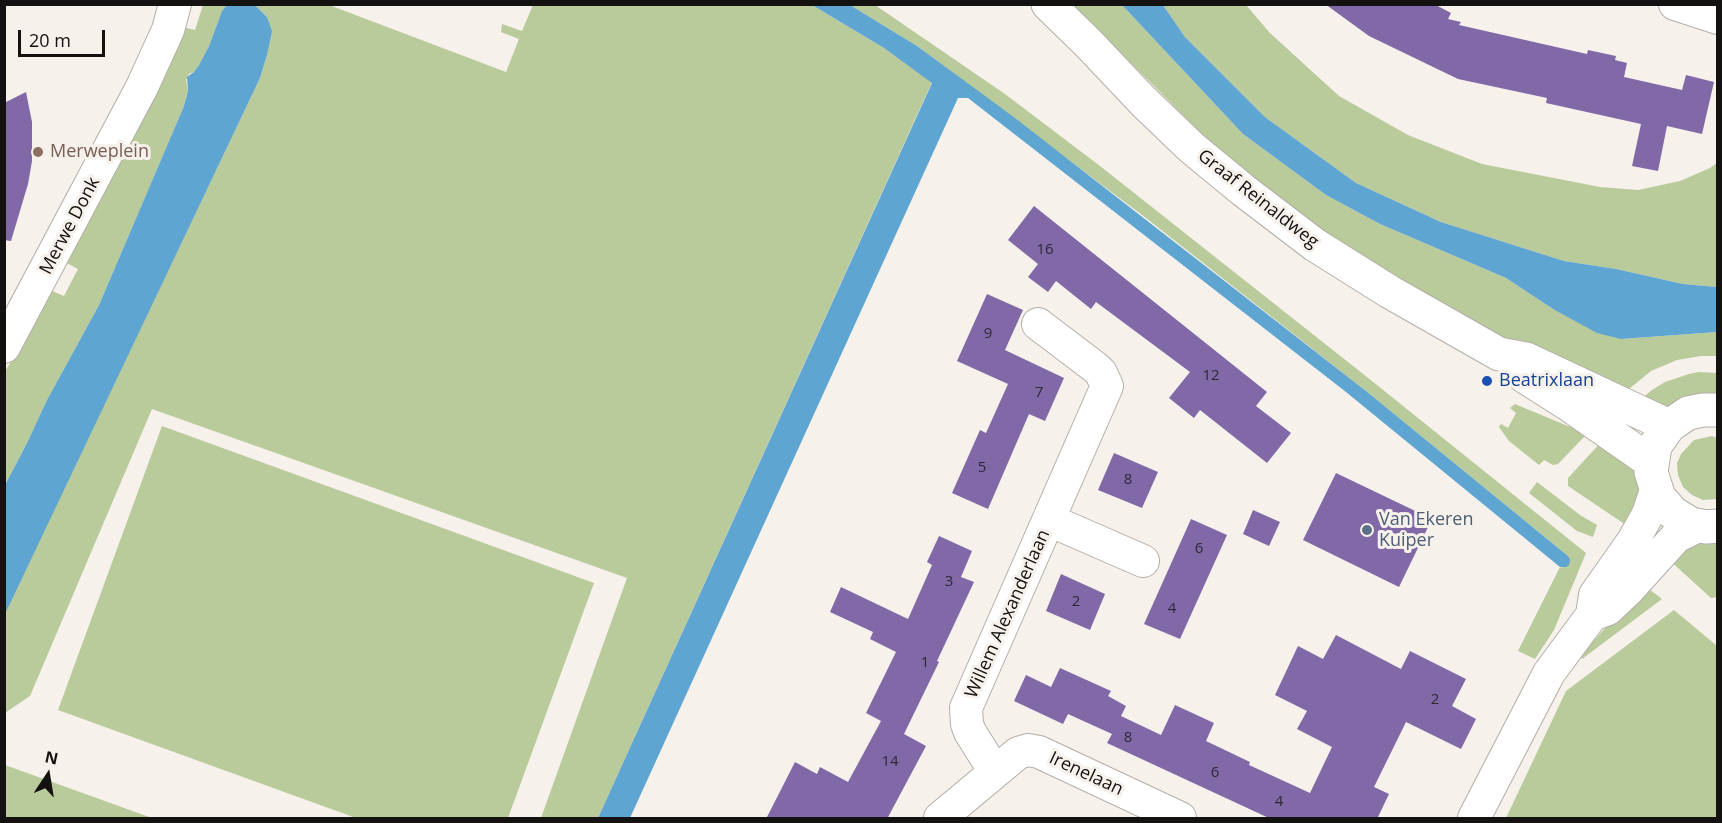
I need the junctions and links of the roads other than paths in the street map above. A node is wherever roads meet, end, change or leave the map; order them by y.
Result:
1 (176, 4) edge
2 (1048, 4) edge
3 (1675, 4) edge
4 (1718, 18) edge
5 (1038, 324) dead end
6 (4, 347) edge
7 (1499, 354) junction
8 (1718, 410) edge
9 (1669, 426) junction
10 (1653, 476) junction
11 (1049, 519) junction
12 (1708, 526) edge
13 (1143, 561) dead end
14 (1592, 615) junction
15 (995, 772) junction
16 (940, 819) edge
17 (1180, 819) edge
18 (1474, 819) edge

1 - 6 street, Merwe Donk
2 - 7 main road, Graaf Reinaldweg
3 - 4 street
5 - 11 street, Willem Alexanderlaan
7 - 9 main road, Graaf Reinaldweg
7 - 10 main road, Graaf Reinaldweg
8 - 9 main road
9 - 10 main road
10 - 12 main road, Graaf Reinaldweg
10 - 14 street
11 - 13 street, Willem Alexanderlaan
11 - 15 street, Willem Alexanderlaan
12 - 14 street
14 - 18 street
15 - 16 street, Irenelaan
15 - 17 street, Irenelaan

